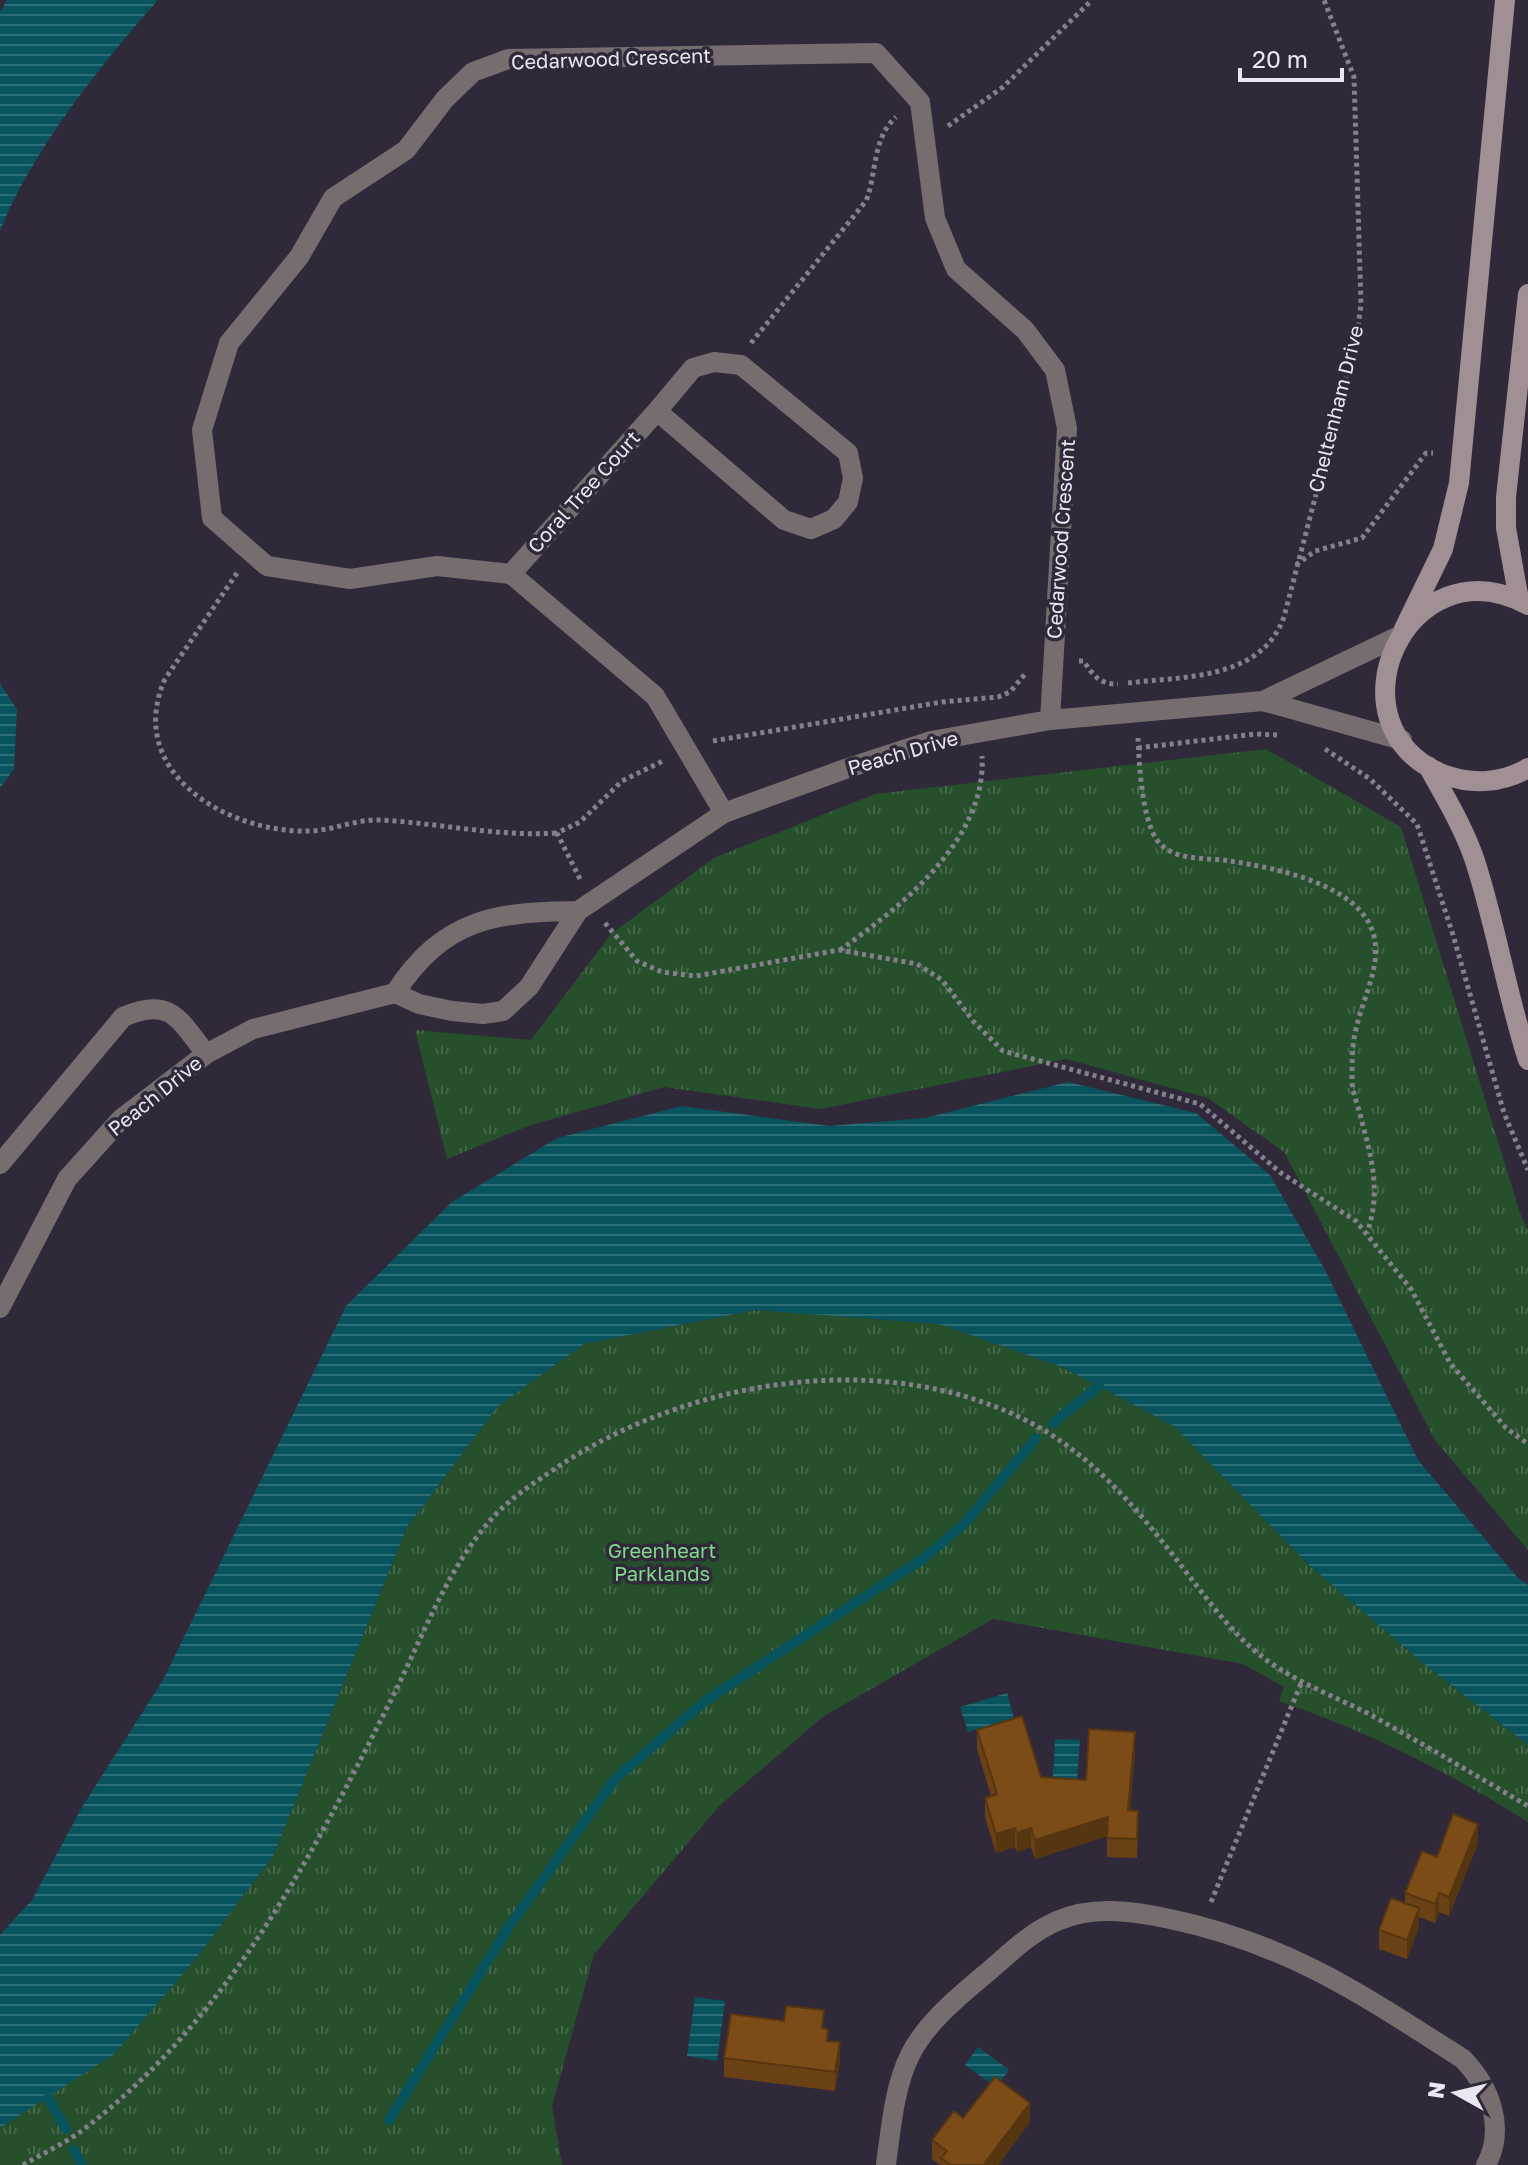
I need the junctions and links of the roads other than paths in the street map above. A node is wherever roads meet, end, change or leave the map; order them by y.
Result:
1 (1505, 0) edge
2 (1528, 294) edge
3 (657, 411) junction
4 (511, 574) junction
5 (1524, 602) edge
6 (1402, 633) junction
7 (1263, 701) junction
8 (1050, 720) junction
9 (1402, 740) junction
10 (1427, 765) junction
11 (1528, 768) edge
12 (724, 813) junction
13 (585, 907) junction
14 (395, 993) junction
15 (206, 1054) junction
16 (1528, 1060) edge
17 (0, 1164) edge
18 (0, 1308) edge
19 (886, 2165) edge
20 (1486, 2165) edge

1 - 6 main road
2 - 5 main road
3 - 3 street, Coral Tree Court
3 - 4 street, Coral Tree Court
4 - 8 street, Cedarwood Crescent
4 - 12 street
5 - 6 main road
6 - 7 street, Peach Drive
6 - 9 main road
7 - 8 street, Peach Drive
7 - 9 street, Peach Drive
8 - 12 street, Peach Drive
9 - 10 main road
10 - 11 main road
10 - 16 main road
12 - 13 street, Peach Drive
13 - 14 street, Peach Drive
13 - 14 street, Peach Drive
14 - 15 street, Peach Drive
15 - 17 street
15 - 18 street, Peach Drive
19 - 20 street

